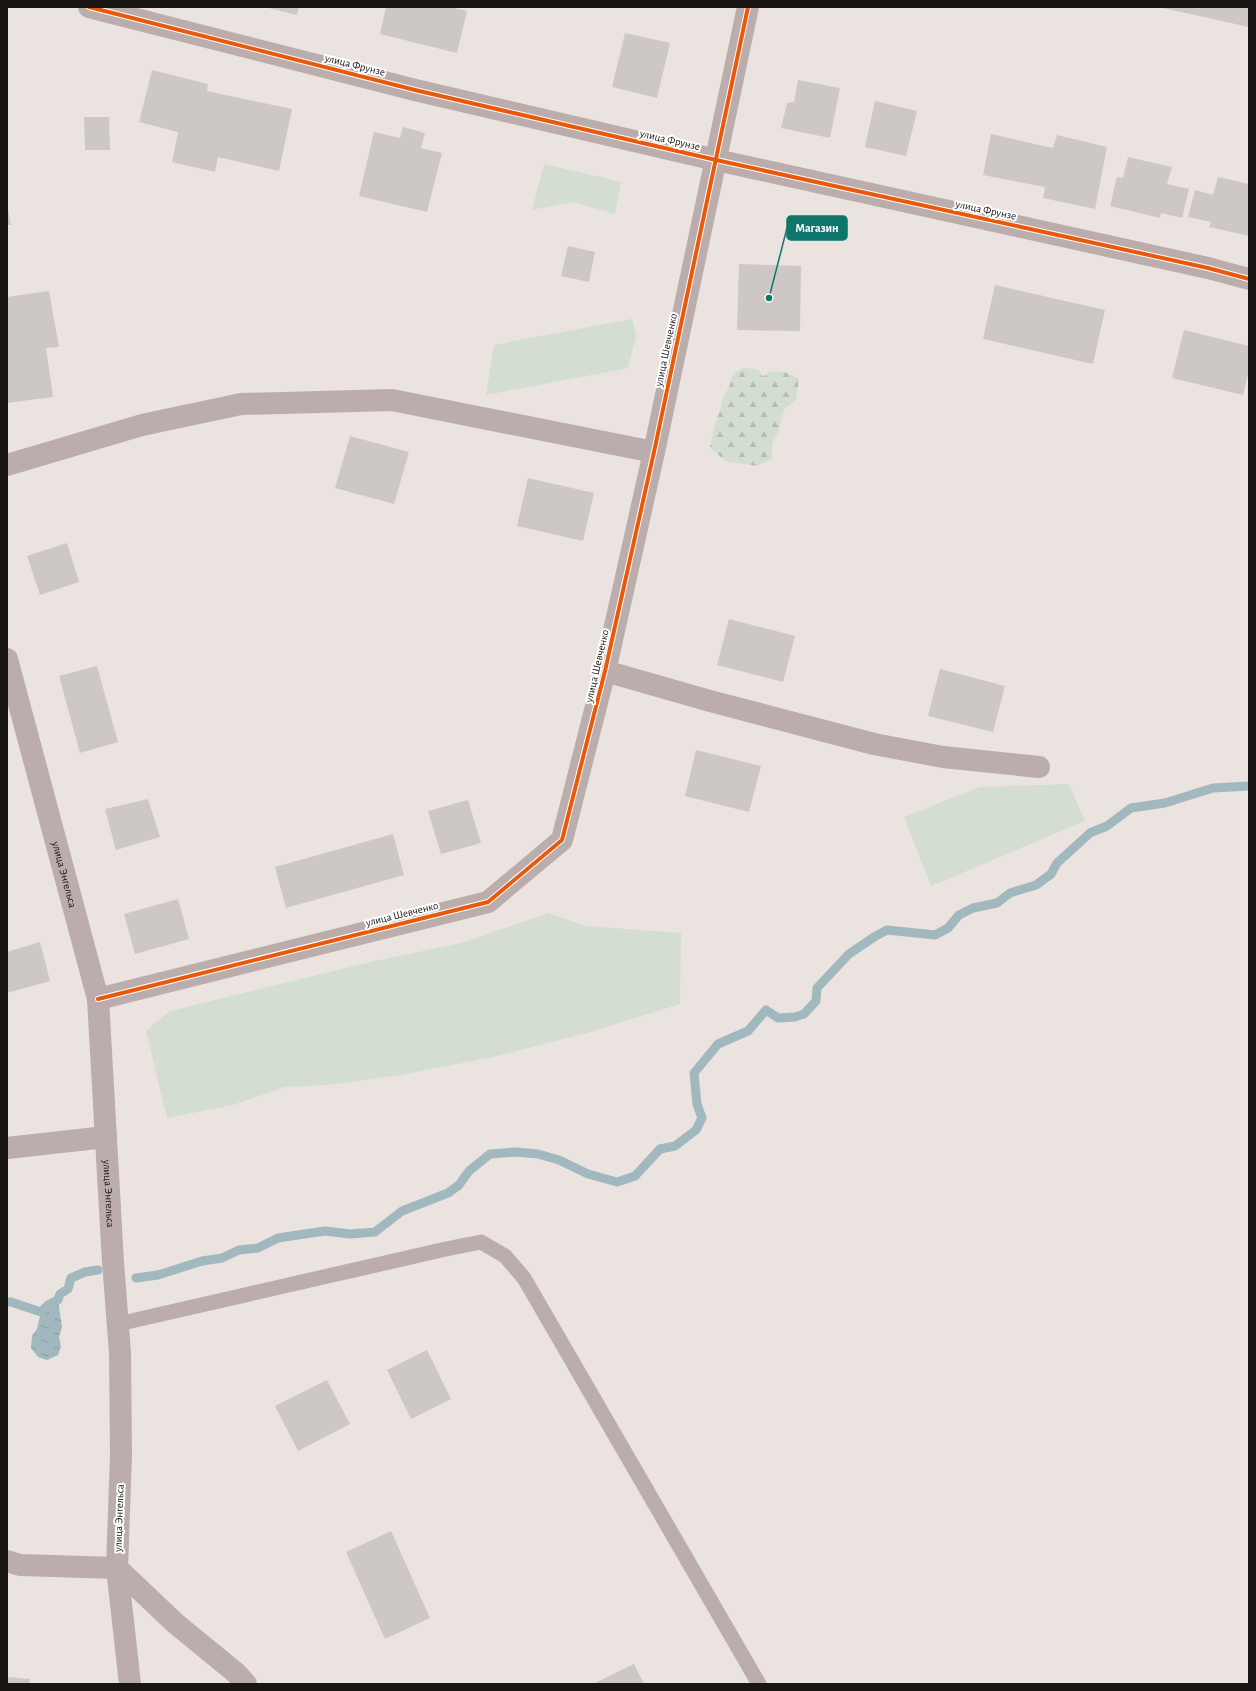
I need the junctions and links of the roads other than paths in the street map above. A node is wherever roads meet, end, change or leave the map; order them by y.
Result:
1 (89, 7) edge
2 (748, 7) edge
3 (716, 160) junction
4 (1249, 279) edge
5 (654, 452) junction
6 (7, 465) edge
7 (7, 659) edge
8 (605, 671) junction
9 (1038, 767) dead end
10 (98, 999) junction
11 (106, 1137) junction
12 (7, 1148) edge
13 (118, 1324) junction
14 (11, 1565) edge
15 (117, 1568) junction
16 (130, 1684) edge
17 (246, 1684) edge
18 (759, 1684) edge

1 - 3 street, улица Фрунзе
2 - 3 street, улица Шевченко
3 - 4 street, улица Фрунзе
3 - 5 street, улица Шевченко
5 - 6 street
5 - 8 street, улица Шевченко
7 - 10 street, улица Энгельса
8 - 9 street
8 - 10 street, улица Шевченко
10 - 11 street, улица Энгельса
11 - 12 street
11 - 13 street, улица Энгельса
13 - 15 street, улица Энгельса
13 - 18 lane
14 - 15 street
15 - 16 street
15 - 17 street, улица Энгельса

